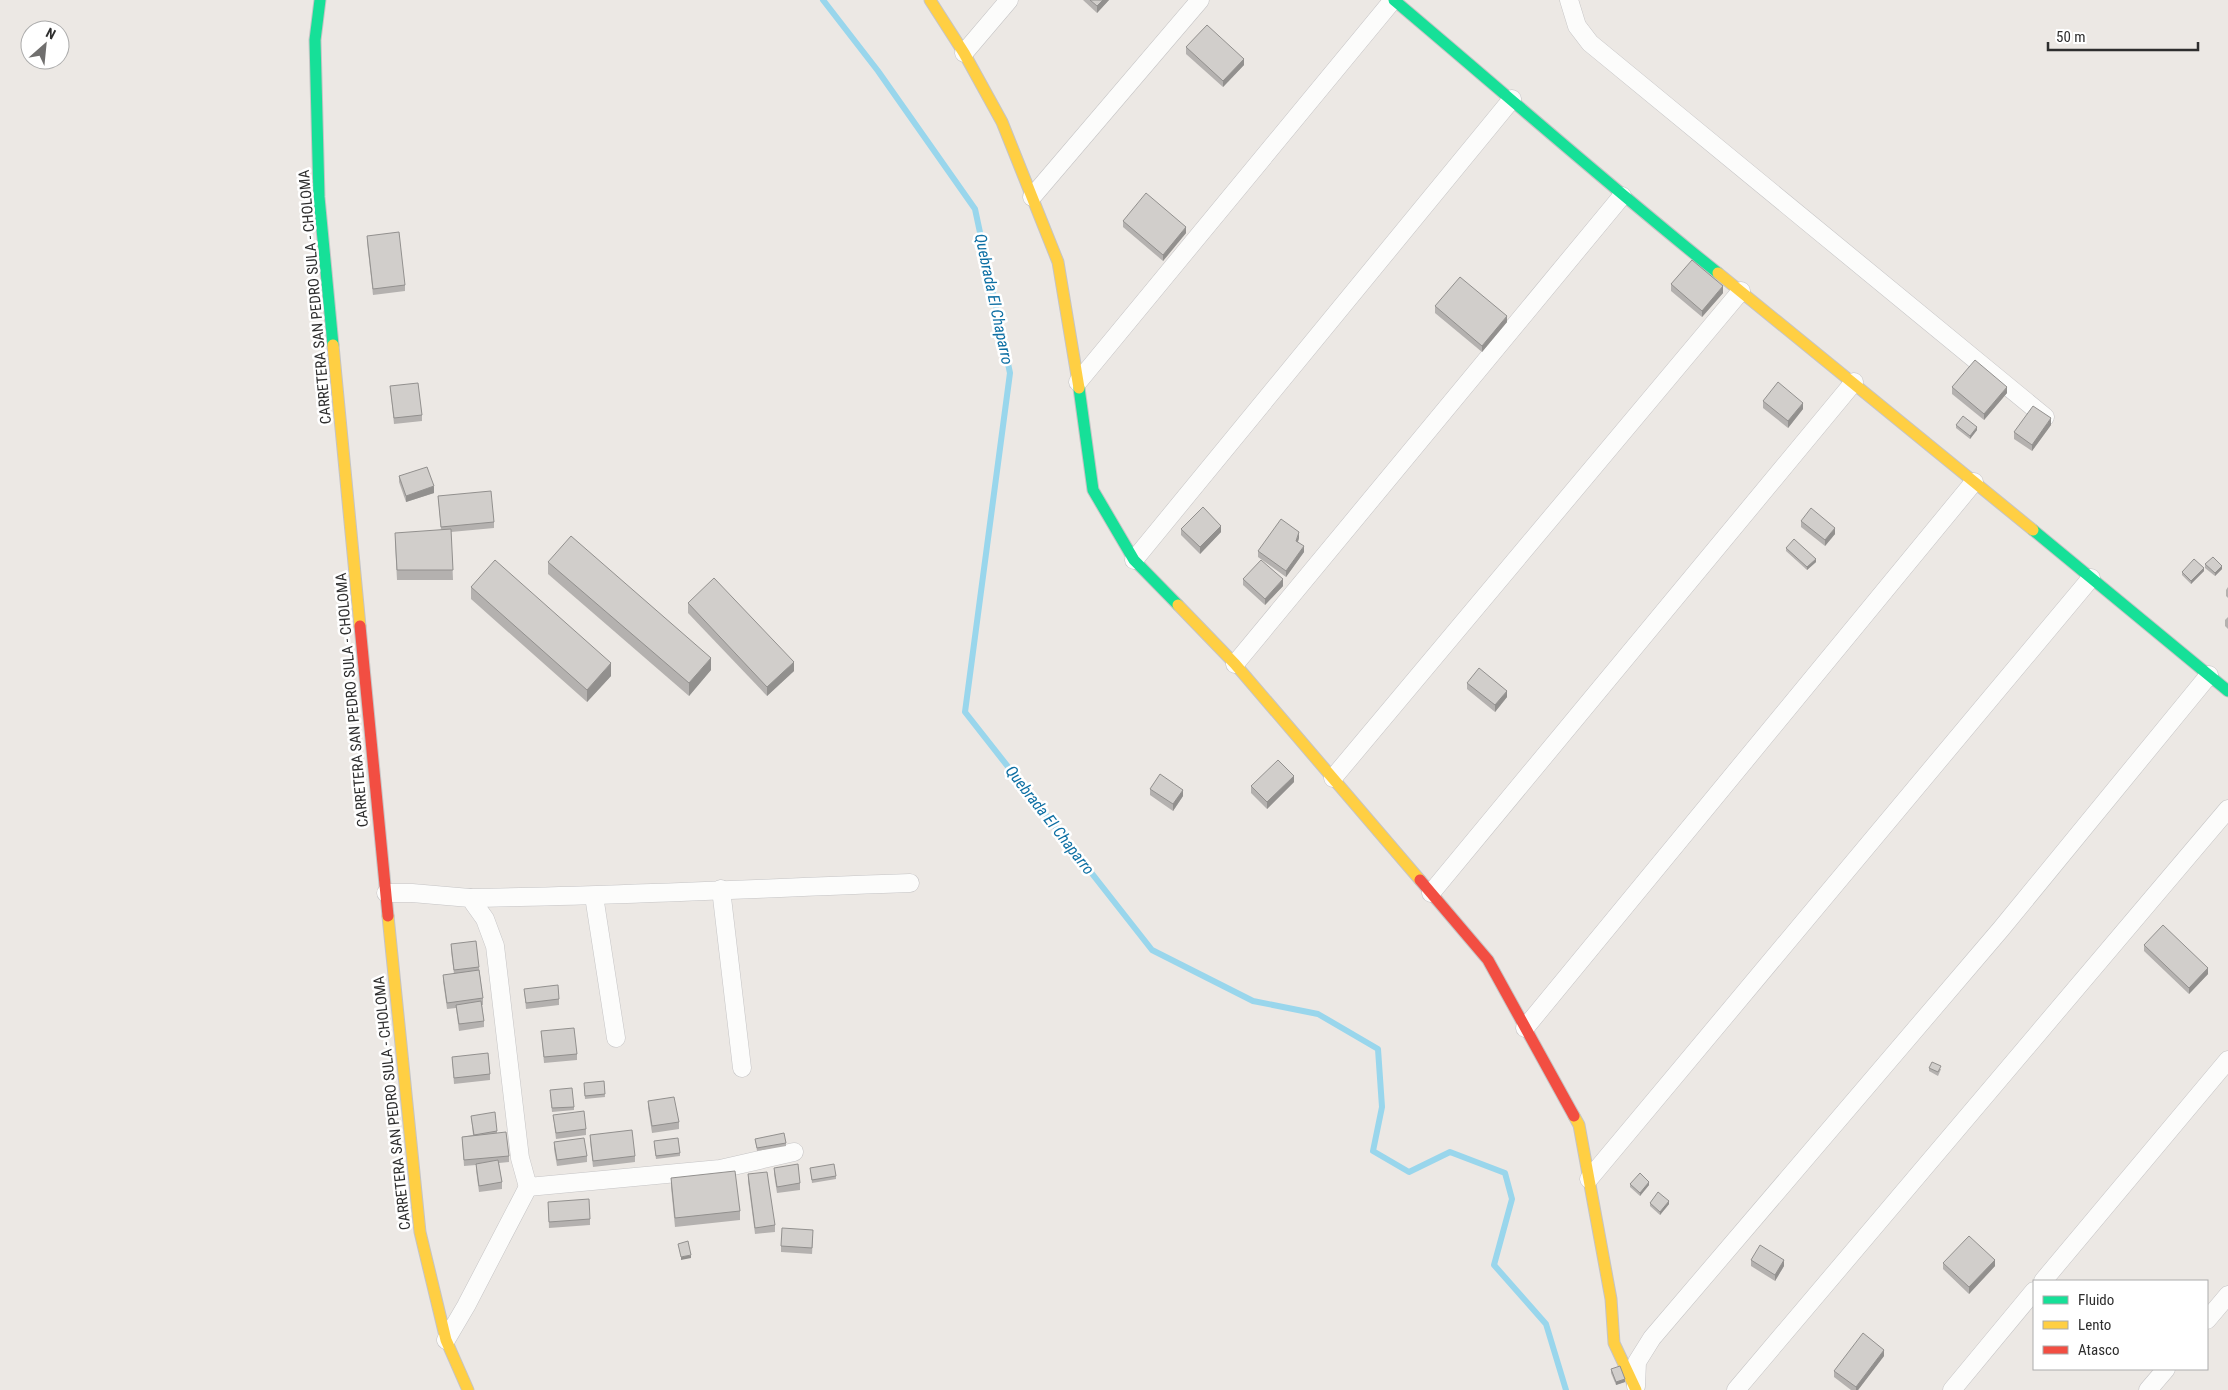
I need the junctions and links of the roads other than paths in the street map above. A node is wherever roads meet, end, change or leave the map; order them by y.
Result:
1 (320, 0) edge
2 (930, 0) edge
3 (1010, 0) edge
4 (1200, 0) edge
5 (1394, 0) edge
6 (1569, 0) edge
7 (964, 53) junction
8 (1512, 99) junction
9 (1622, 196) junction
10 (1032, 198) junction
11 (1741, 291) junction
12 (1078, 382) junction
13 (1854, 382) junction
14 (2044, 417) edge
15 (1974, 482) junction
16 (1134, 560) junction
17 (2091, 578) junction
18 (1235, 664) junction
19 (2209, 675) junction
20 (2228, 691) edge
21 (1333, 778) junction
22 (2228, 809) edge
23 (910, 883) dead end
24 (721, 889) junction
25 (386, 893) junction
26 (1431, 893) junction
27 (594, 896) junction
28 (470, 898) junction
29 (1525, 1028) junction
30 (616, 1038) dead end
31 (2228, 1060) edge
32 (742, 1068) dead end
33 (794, 1152) dead end
34 (1589, 1179) junction
35 (528, 1187) junction
36 (2044, 1280) edge
37 (2033, 1292) edge
38 (2228, 1295) edge
39 (2208, 1319) edge
40 (446, 1340) junction
41 (2165, 1370) edge
42 (1636, 1389) edge
43 (468, 1390) edge
44 (1736, 1390) edge
45 (1952, 1390) edge
46 (2148, 1390) edge

1 - 25 street, CARRETERA SAN PEDRO SULA - CHOLOMA
2 - 7 street
3 - 7 street
4 - 10 street
5 - 8 street
5 - 12 street
6 - 14 street
7 - 10 street
8 - 9 street
8 - 16 street
9 - 11 street
9 - 18 street
10 - 12 street
11 - 13 street
11 - 21 street
12 - 16 street
13 - 15 street
13 - 26 street
15 - 17 street
15 - 29 street
16 - 18 street
17 - 19 street
17 - 34 street
18 - 21 street
19 - 20 street
19 - 42 street
21 - 26 street
22 - 44 street
23 - 24 street
24 - 27 street
24 - 32 street
25 - 28 street
25 - 40 street, CARRETERA SAN PEDRO SULA - CHOLOMA
26 - 29 street
27 - 28 street
27 - 30 street
28 - 35 street
29 - 34 street
31 - 36 street
33 - 35 street
34 - 42 street
35 - 40 street
37 - 45 street
38 - 39 street
40 - 43 street, CARRETERA SAN PEDRO SULA - CHOLOMA
41 - 46 street

